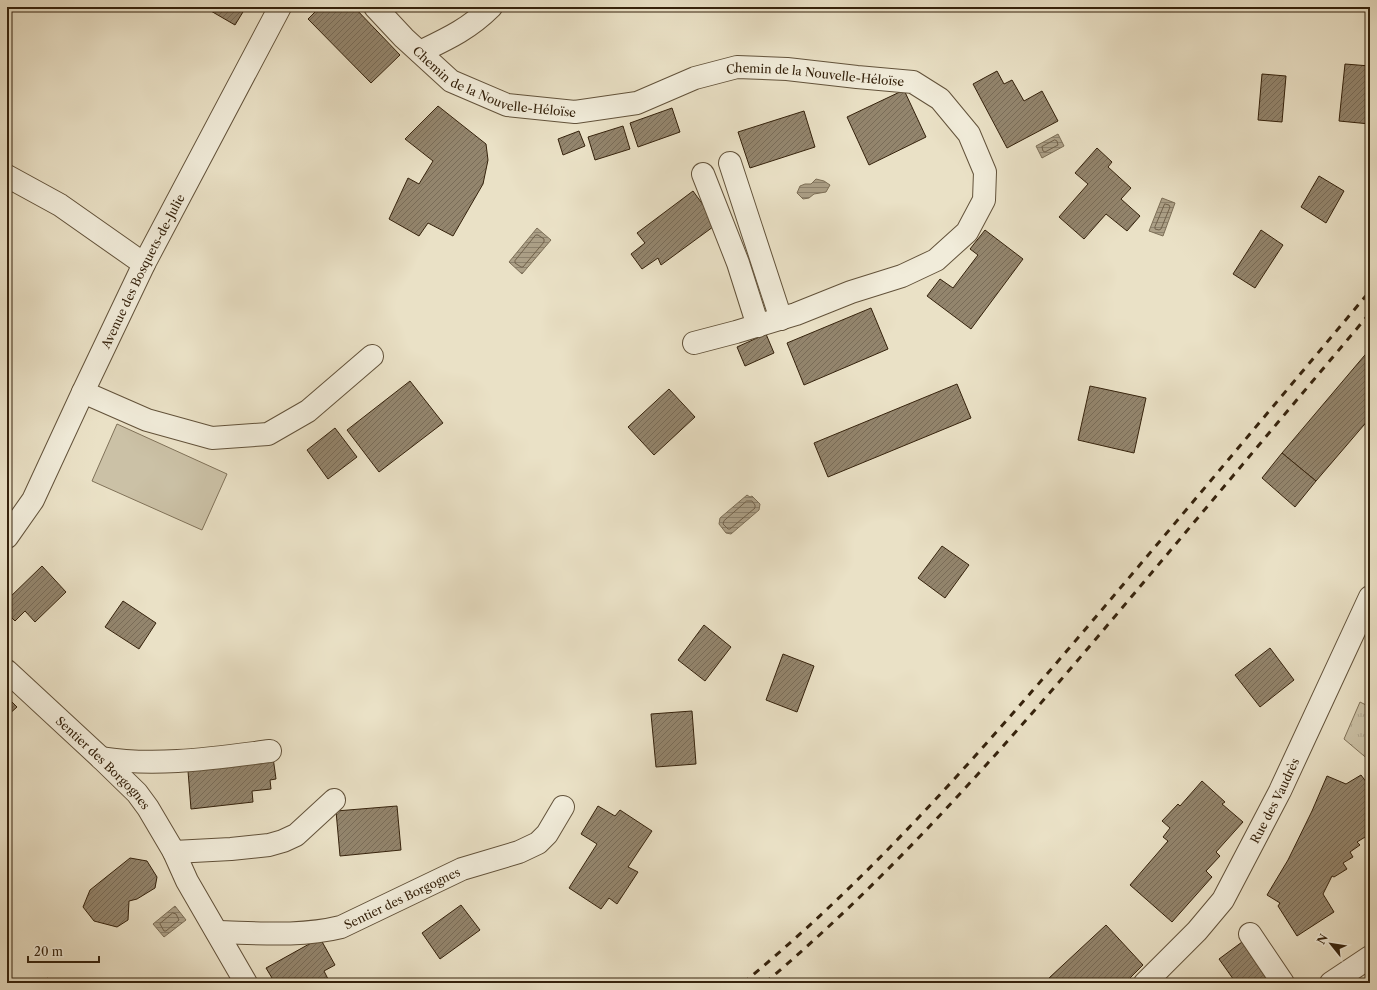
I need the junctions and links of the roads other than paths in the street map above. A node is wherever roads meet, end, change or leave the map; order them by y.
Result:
1 (280, 7) edge
2 (375, 7) edge
3 (491, 7) edge
4 (420, 52) junction
5 (730, 163) dead end
6 (703, 174) dead end
7 (7, 176) edge
8 (144, 264) junction
9 (781, 319) junction
10 (758, 326) junction
11 (694, 343) dead end
12 (372, 356) dead end
13 (83, 392) junction
14 (7, 537) edge
15 (1370, 597) edge
16 (7, 671) edge
17 (270, 751) dead end
18 (101, 758) junction
19 (334, 800) dead end
20 (563, 806) dead end
21 (174, 852) junction
22 (217, 932) junction
23 (1250, 934) dead end
24 (1370, 957) edge
25 (246, 983) edge
26 (1145, 983) edge
27 (1283, 983) edge
28 (1331, 983) edge

1 - 8 street, Avenue des Bosquets-de-Julie
2 - 4 street, Chemin de la Nouvelle-Héloïse
3 - 4 street
4 - 9 street, Chemin de la Nouvelle-Héloïse
5 - 9 street
6 - 10 street
7 - 8 street
8 - 13 street, Avenue des Bosquets-de-Julie
9 - 10 street, Chemin de la Nouvelle-Héloïse
10 - 11 street, Chemin de la Nouvelle-Héloïse
12 - 13 street
13 - 14 street, Avenue des Bosquets-de-Julie
15 - 26 street, Rue des Vaudrès
16 - 18 street, Sentier des Borgognes
17 - 18 street
18 - 21 street, Sentier des Borgognes
19 - 21 street
20 - 22 street, Sentier des Borgognes
21 - 22 street, Sentier des Borgognes
22 - 25 street, Sentier des Borgognes
23 - 27 street
24 - 28 street

